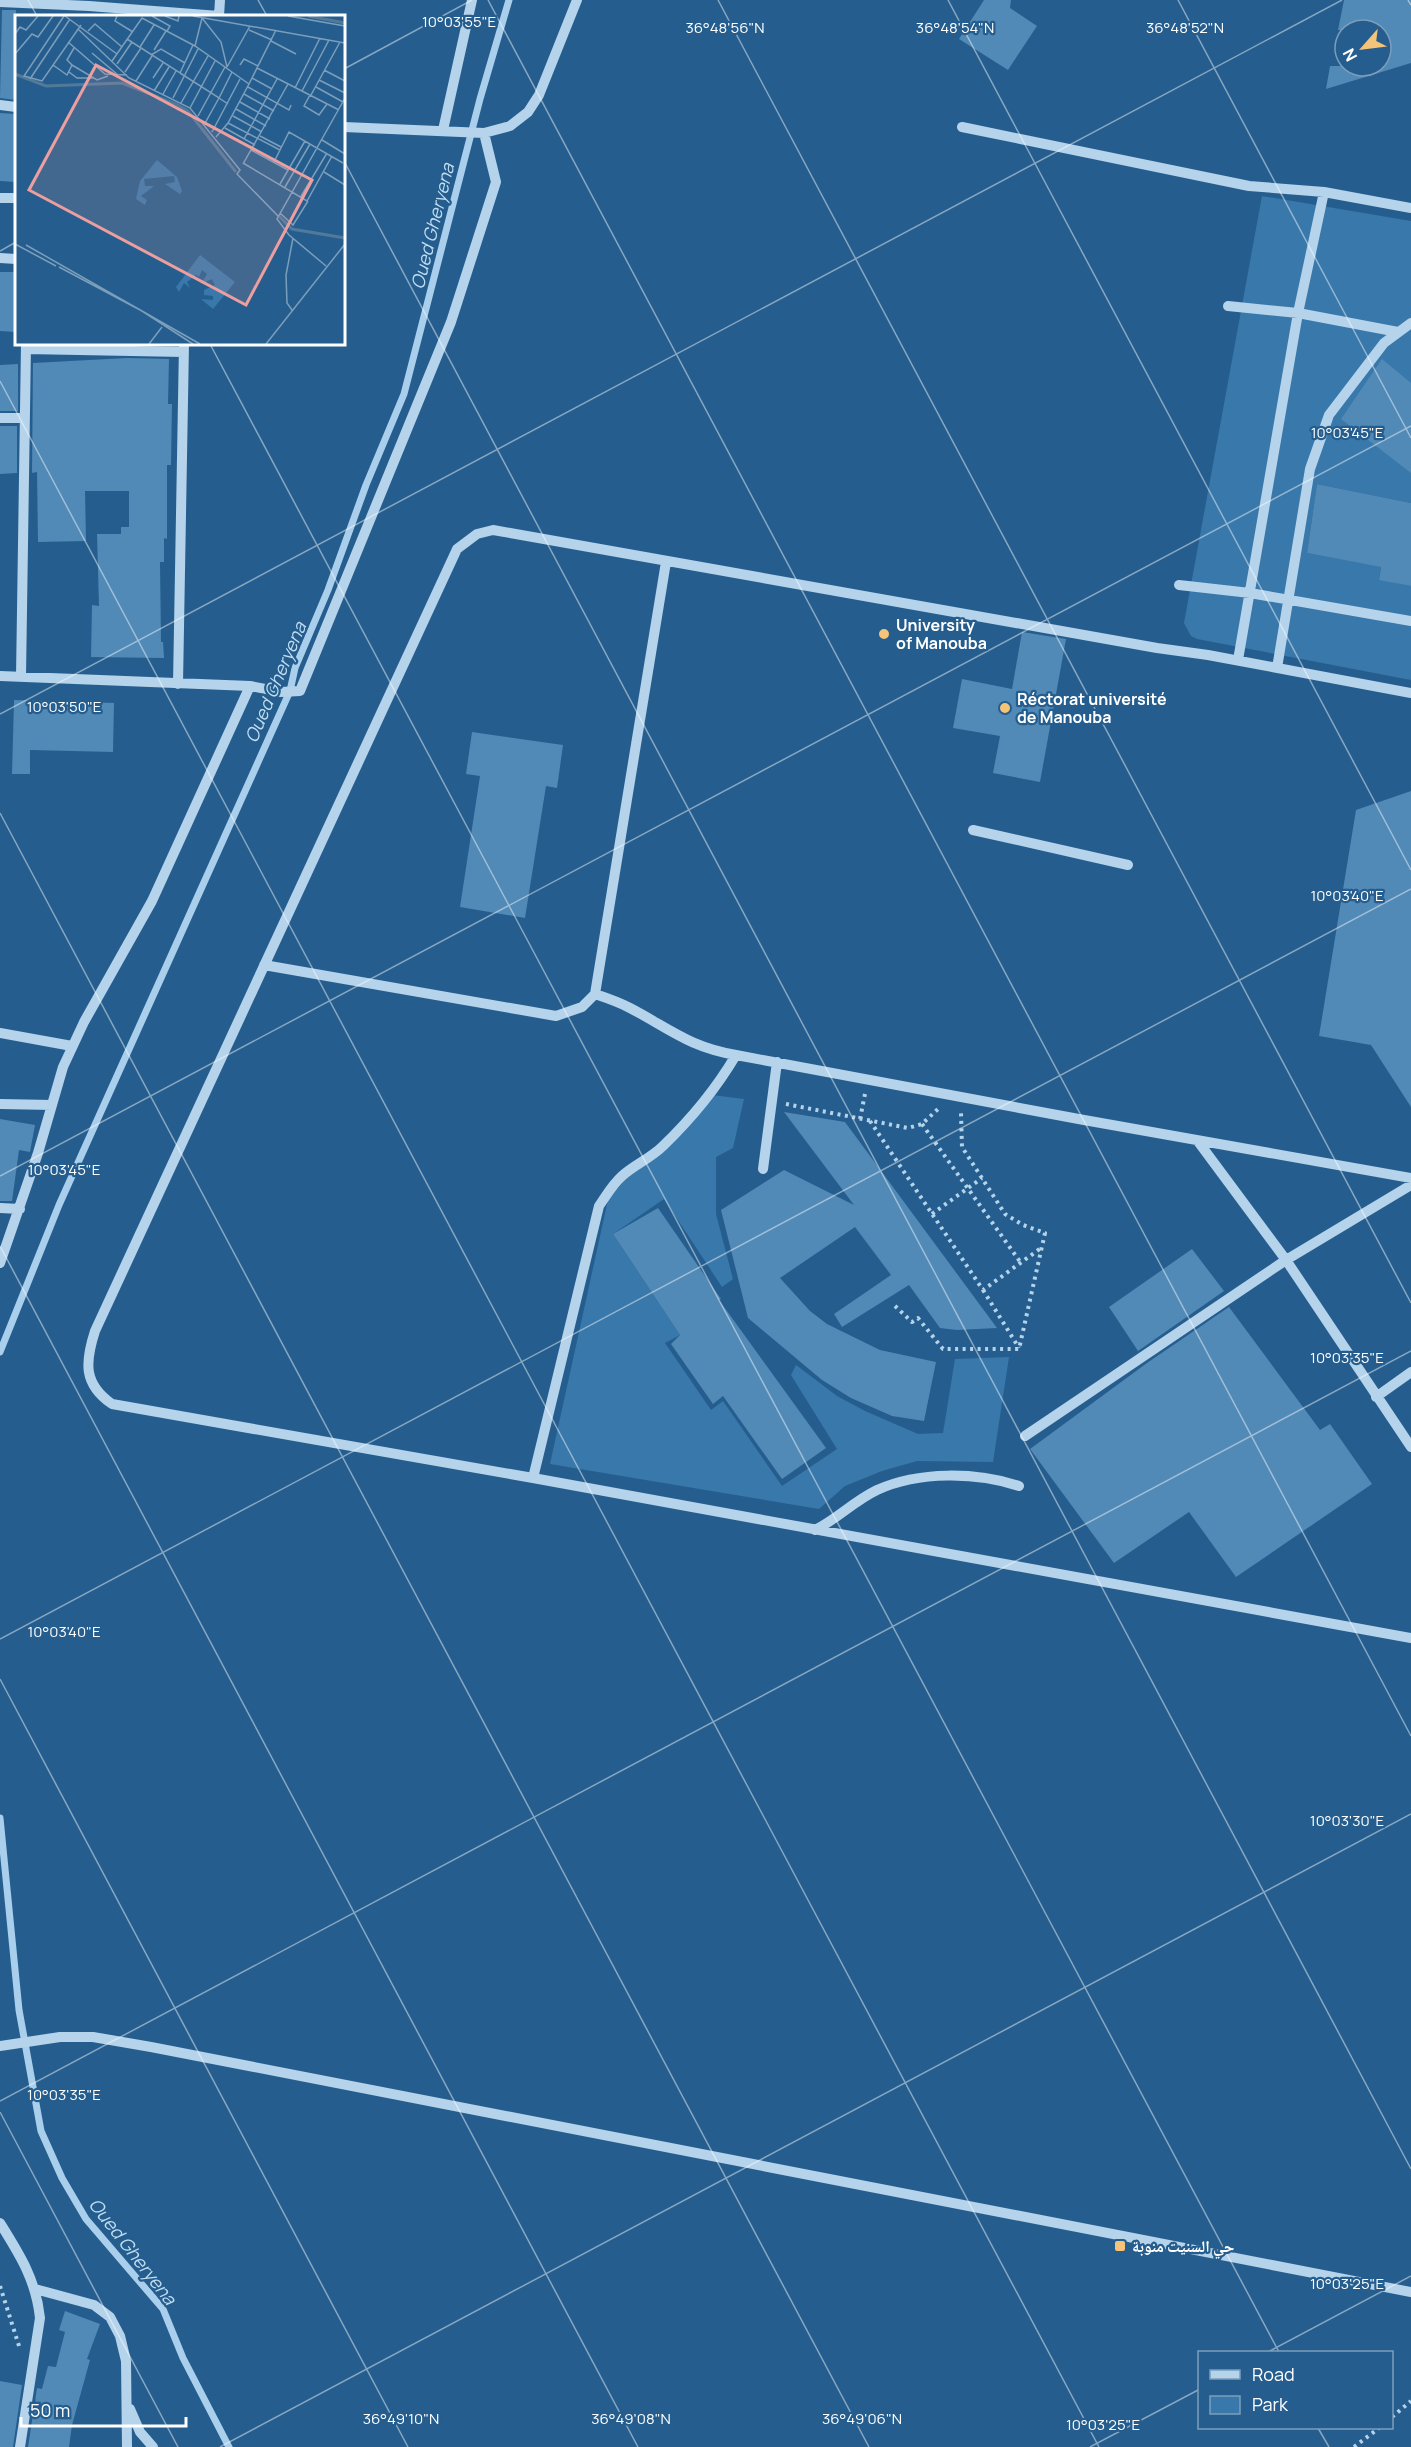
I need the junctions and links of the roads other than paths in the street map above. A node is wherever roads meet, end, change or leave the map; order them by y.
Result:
1 (220, 0) edge
2 (472, 0) edge
3 (577, 0) edge
4 (0, 2) edge
5 (206, 15) edge
6 (219, 15) edge
7 (0, 105) edge
8 (15, 107) edge
9 (345, 127) edge
10 (962, 127) dead end
11 (443, 130) junction
12 (484, 133) junction
13 (1324, 192) junction
14 (1411, 208) edge
15 (0, 258) edge
16 (15, 259) edge
17 (1228, 306) dead end
18 (1298, 313) junction
19 (1411, 323) edge
20 (1398, 332) junction
21 (26, 346) edge
22 (184, 348) edge
23 (24, 417) junction
24 (0, 418) edge
25 (666, 562) junction
26 (1179, 585) dead end
27 (1250, 593) junction
28 (1287, 601) junction
29 (1411, 621) edge
30 (1238, 660) junction
31 (1277, 668) junction
32 (0, 676) edge
33 (21, 677) junction
34 (178, 684) junction
35 (250, 686) junction
36 (1411, 693) edge
37 (973, 830) dead end
38 (1128, 865) dead end
39 (264, 965) junction
40 (595, 994) junction
41 (0, 1034) edge
42 (72, 1046) junction
43 (736, 1055) junction
44 (777, 1062) junction
45 (0, 1104) edge
46 (52, 1105) junction
47 (1197, 1140) junction
48 (763, 1169) dead end
49 (1411, 1178) edge
50 (1411, 1185) edge
51 (0, 1208) edge
52 (20, 1209) junction
53 (1286, 1260) junction
54 (0, 1263) edge
55 (1411, 1372) edge
56 (1376, 1396) junction
57 (1025, 1436) dead end
58 (1411, 1447) edge
59 (533, 1478) junction
60 (1019, 1485) dead end
61 (815, 1530) junction
62 (1411, 1638) edge
63 (0, 2046) edge
64 (0, 2223) edge
65 (35, 2289) junction
66 (1411, 2292) edge
67 (125, 2399) junction
68 (20, 2447) edge
69 (127, 2447) edge
70 (153, 2447) edge

1 - 6 street
2 - 11 street
3 - 12 street
4 - 5 street
7 - 8 street
9 - 11 street
10 - 13 street
11 - 12 street
12 - 35 street
13 - 14 street
13 - 18 street
15 - 16 street
17 - 18 street
18 - 20 street
18 - 27 street
19 - 20 street
20 - 28 street
21 - 22 street
21 - 23 street
22 - 34 street
23 - 24 street
23 - 33 street
25 - 30 street
25 - 39 street
25 - 40 street
26 - 27 street
27 - 28 street
27 - 30 street
28 - 29 street
28 - 31 street
30 - 31 street
31 - 36 street
32 - 33 street
33 - 34 street
34 - 35 street
35 - 42 street
37 - 38 street
39 - 40 street
39 - 59 street
40 - 43 street
41 - 42 street
42 - 46 street
43 - 44 street
43 - 59 street
44 - 47 street
44 - 48 street
45 - 46 street
46 - 52 street
47 - 49 street
47 - 53 street
50 - 53 street
51 - 52 street
52 - 54 street
53 - 56 street
53 - 57 street
55 - 56 street
56 - 58 street
59 - 61 street
60 - 61 street
61 - 62 street
63 - 66 street
64 - 65 street
65 - 67 street
65 - 68 street
67 - 69 street
67 - 70 street

